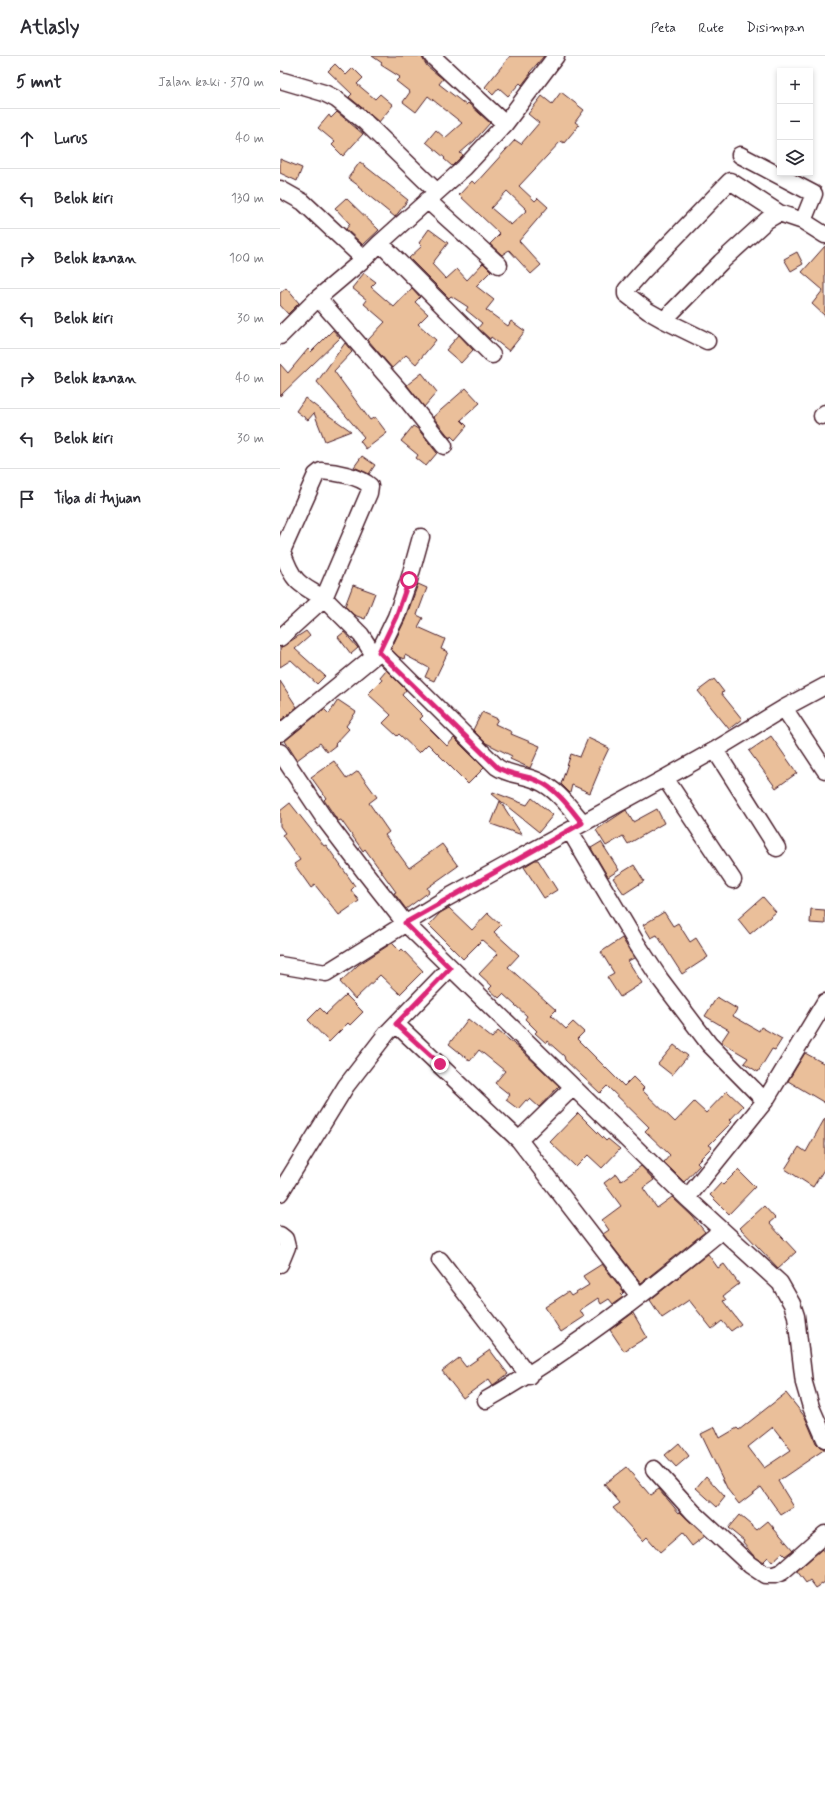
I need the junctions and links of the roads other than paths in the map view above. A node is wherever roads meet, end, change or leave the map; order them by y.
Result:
1 (432, 56) edge
2 (556, 56) edge
3 (280, 80) edge
4 (505, 124) junction
5 (740, 155) dead end
6 (280, 189) edge
7 (432, 196) junction
8 (779, 213) junction
9 (803, 221) junction
10 (825, 235) edge
11 (380, 243) junction
12 (364, 259) junction
13 (499, 265) dead end
14 (318, 298) junction
15 (664, 320) junction
16 (280, 336) edge
17 (707, 341) dead end
18 (492, 356) dead end
19 (444, 446) dead end
20 (421, 537) dead end
21 (324, 598) junction
22 (280, 638) edge
23 (377, 653) junction
24 (825, 686) edge
25 (784, 708) junction
26 (280, 733) edge
27 (716, 750) junction
28 (280, 752) edge
29 (825, 770) edge
30 (665, 778) junction
31 (576, 827) junction
32 (777, 848) dead end
33 (733, 880) dead end
34 (405, 923) junction
35 (280, 965) edge
36 (450, 968) junction
37 (825, 1002) edge
38 (396, 1024) junction
39 (573, 1087) junction
40 (765, 1101) junction
41 (519, 1140) junction
42 (280, 1193) edge
43 (687, 1198) junction
44 (721, 1231) junction
45 (280, 1235) edge
46 (440, 1260) dead end
47 (280, 1264) edge
48 (639, 1296) junction
49 (529, 1376) junction
50 (486, 1400) dead end
51 (825, 1439) edge
52 (654, 1469) dead end
53 (825, 1534) edge

1 - 4 street
2 - 4 street
3 - 7 street
4 - 7 street
5 - 9 street
6 - 12 street
7 - 11 street
7 - 13 street
8 - 9 street
8 - 15 street
8 - 15 street
9 - 10 street
11 - 12 street
11 - 18 street
12 - 14 street
14 - 16 street
14 - 19 street
15 - 17 street
20 - 23 street
21 - 21 street
21 - 22 street
21 - 23 street
23 - 26 street
23 - 31 street
24 - 25 street
25 - 27 street
25 - 29 street
27 - 30 street
27 - 32 street
28 - 34 street
30 - 31 street
30 - 33 street
31 - 34 street
31 - 40 street
34 - 35 street
34 - 36 street
36 - 38 street
36 - 39 street
37 - 40 street
38 - 41 street
38 - 42 street
39 - 41 street
39 - 43 street
40 - 43 street
41 - 48 street
43 - 44 street
44 - 48 street
44 - 51 street
45 - 47 street
46 - 49 street
48 - 49 street
49 - 50 street
52 - 53 street

